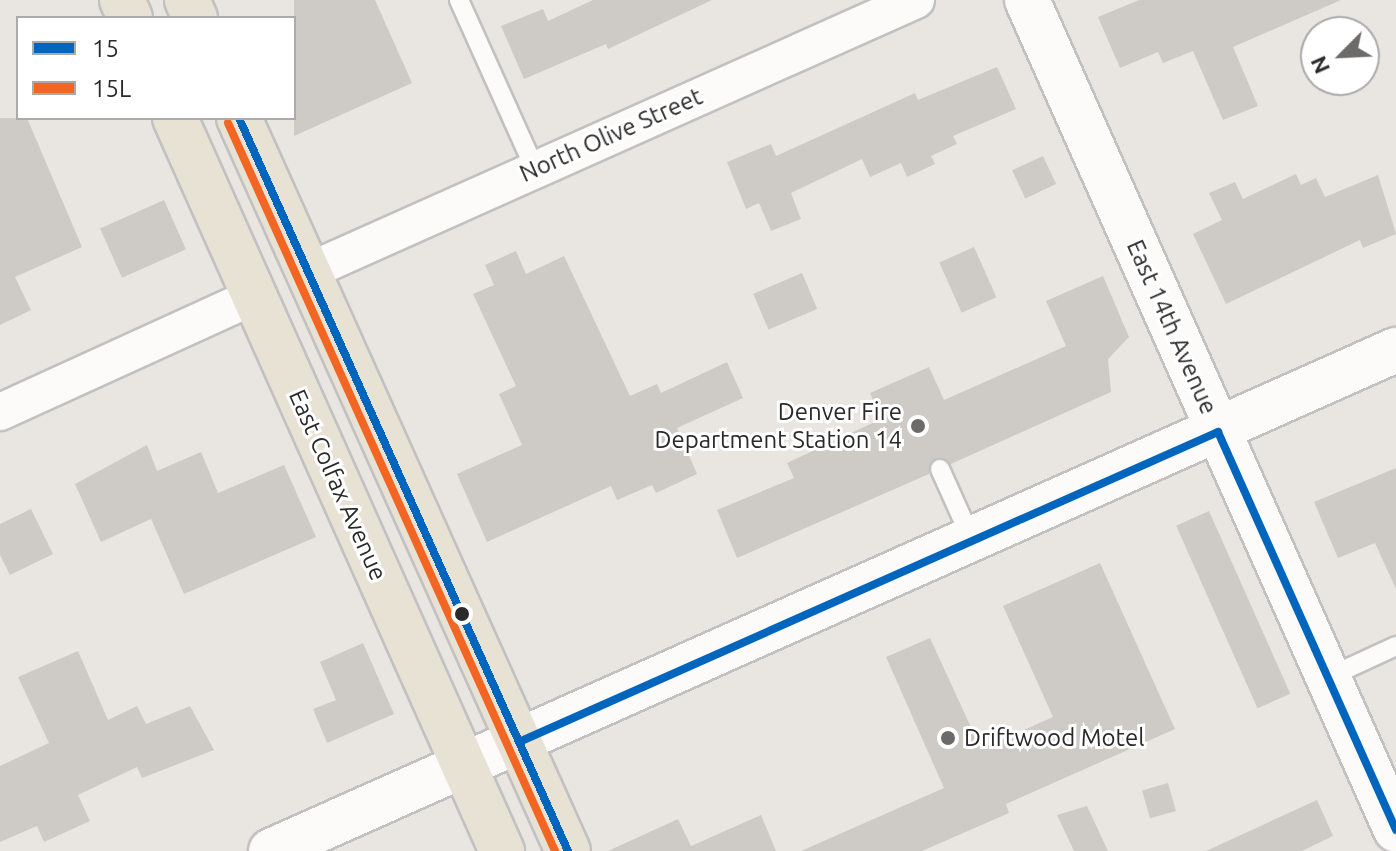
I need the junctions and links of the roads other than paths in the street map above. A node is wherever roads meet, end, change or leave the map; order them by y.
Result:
1 (459, 0) edge
2 (916, 0) edge
3 (1027, 0) edge
4 (176, 120) edge
5 (240, 120) edge
6 (535, 169) junction
7 (307, 272) junction
8 (254, 296) junction
9 (1396, 350) edge
10 (0, 412) edge
11 (1218, 432) junction
12 (940, 469) dead end
13 (972, 541) junction
14 (1396, 646) edge
15 (1329, 677) junction
16 (519, 742) junction
17 (463, 766) junction
18 (1396, 830) edge
19 (271, 851) edge
20 (502, 851) edge
21 (568, 851) edge

1 - 6 lane
2 - 6 street, North Olive Street
3 - 11 street, East 14th Avenue
4 - 8 main road, East Colfax Avenue
5 - 7 main road
6 - 7 street, North Olive Street
7 - 16 main road
8 - 10 street
8 - 17 main road, East Colfax Avenue
9 - 11 street
11 - 13 street
11 - 15 street, East 14th Avenue
12 - 13 lane
13 - 16 street
14 - 15 lane
15 - 18 street, East 14th Avenue
16 - 17 street
16 - 21 main road
17 - 19 street
17 - 20 main road, East Colfax Avenue

